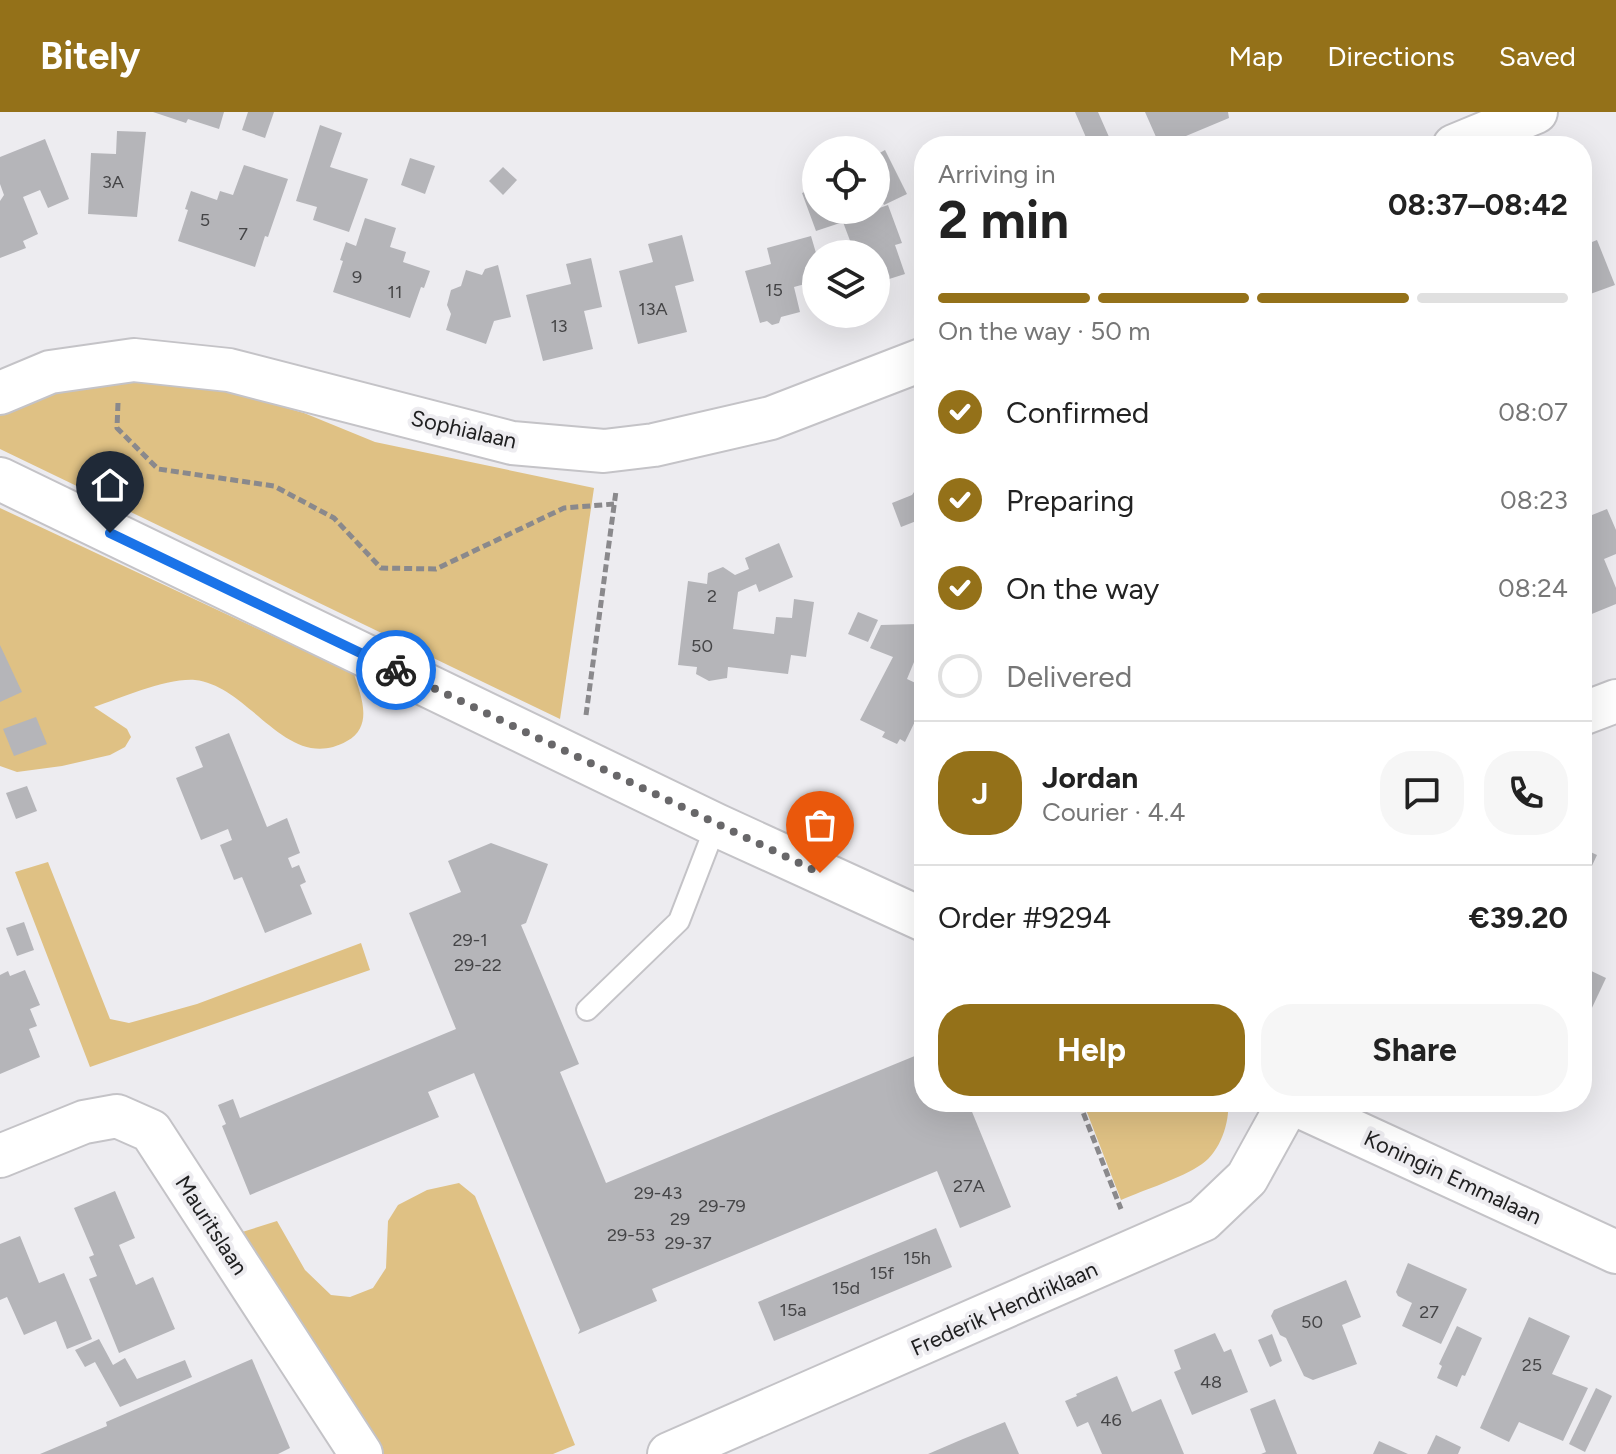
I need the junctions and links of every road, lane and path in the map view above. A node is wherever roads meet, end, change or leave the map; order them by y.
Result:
1 (1536, 112) edge
2 (1478, 136) edge
3 (121, 362) junction
4 (914, 363) edge
5 (0, 393) edge
6 (622, 449) junction
7 (0, 479) edge
8 (614, 504) junction
9 (1616, 701) edge
10 (1592, 710) edge
11 (580, 759) junction
12 (716, 825) junction
13 (914, 915) edge
14 (587, 1010) dead end
15 (1083, 1112) edge
16 (1284, 1112) edge
17 (1312, 1112) edge
18 (0, 1156) edge
19 (1137, 1249) junction
20 (1616, 1252) edge
21 (361, 1454) edge
22 (669, 1454) edge

1 - 2 street
3 - 5 street, Sophialaan
3 - 6 street, Sophialaan
3 - 8 path
4 - 6 street, Sophialaan
6 - 8 path
7 - 11 street
8 - 11 path
9 - 10 street
11 - 12 street
12 - 13 street
12 - 14 lane
15 - 19 path
16 - 19 street, Frederik Hendriklaan
17 - 20 street, Koningin Emmalaan
18 - 21 street, Mauritslaan
19 - 22 street, Frederik Hendriklaan

